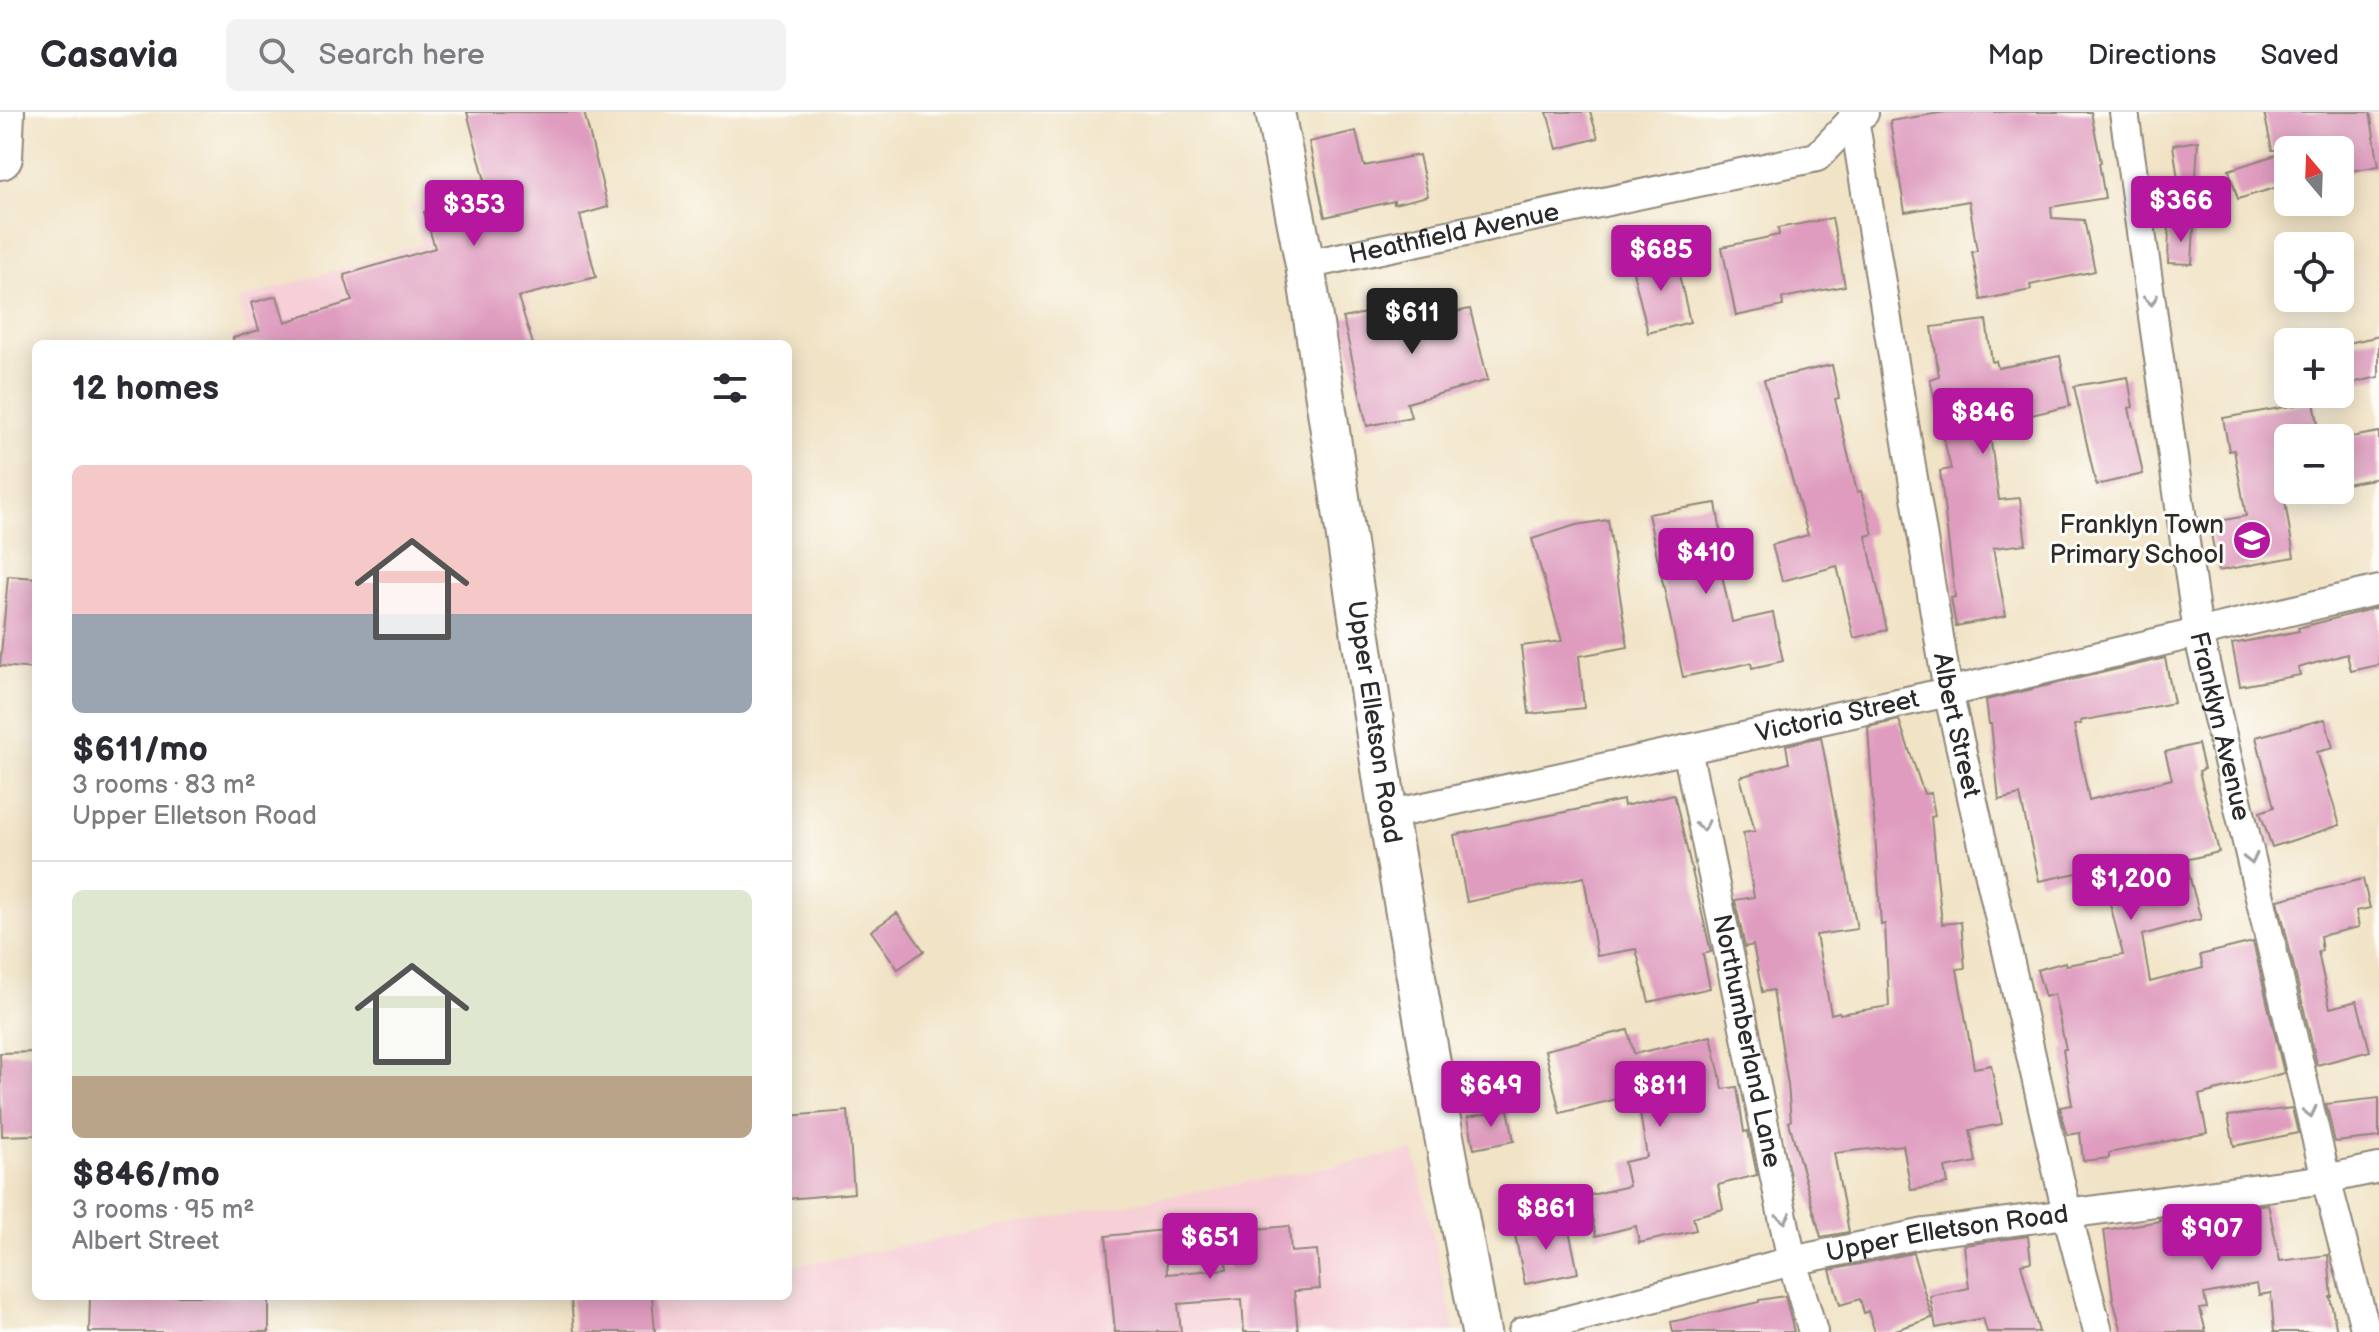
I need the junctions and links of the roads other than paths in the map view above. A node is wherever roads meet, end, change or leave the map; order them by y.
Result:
1 (2, 112) edge
2 (1275, 112) edge
3 (2124, 112) edge
4 (1858, 114) edge
5 (0, 157) edge
6 (1305, 265) junction
7 (2379, 590) edge
8 (2198, 633) junction
9 (1948, 692) junction
10 (1687, 749) junction
11 (1388, 815) junction
12 (2379, 1168) edge
13 (2326, 1179) junction
14 (2067, 1213) junction
15 (1792, 1261) junction
16 (1481, 1332) edge
17 (1523, 1332) edge
18 (1813, 1332) edge
19 (2098, 1332) edge
20 (2366, 1332) edge

1 - 5 main road
2 - 6 street, Upper Elletson Road
3 -> 8 street, Franklyn Avenue
4 - 6 street, Heathfield Avenue
4 - 9 street, Albert Street
6 - 11 street, Upper Elletson Road
7 - 8 street, Victoria Street
8 - 9 street, Victoria Street
8 -> 13 street, Franklyn Avenue
9 - 10 street, Victoria Street
9 - 14 street, Albert Street
10 - 11 street, Victoria Street
10 -> 15 street, Northumberland Lane
11 - 16 street, Upper Elletson Road
12 - 13 street, Upper Elletson Road
13 - 14 street, Upper Elletson Road
13 - 20 street, Franklyn Avenue
14 - 15 street, Upper Elletson Road
14 - 19 street, Albert Street
15 - 17 street, Upper Elletson Road
15 - 18 street, Northumberland Lane

